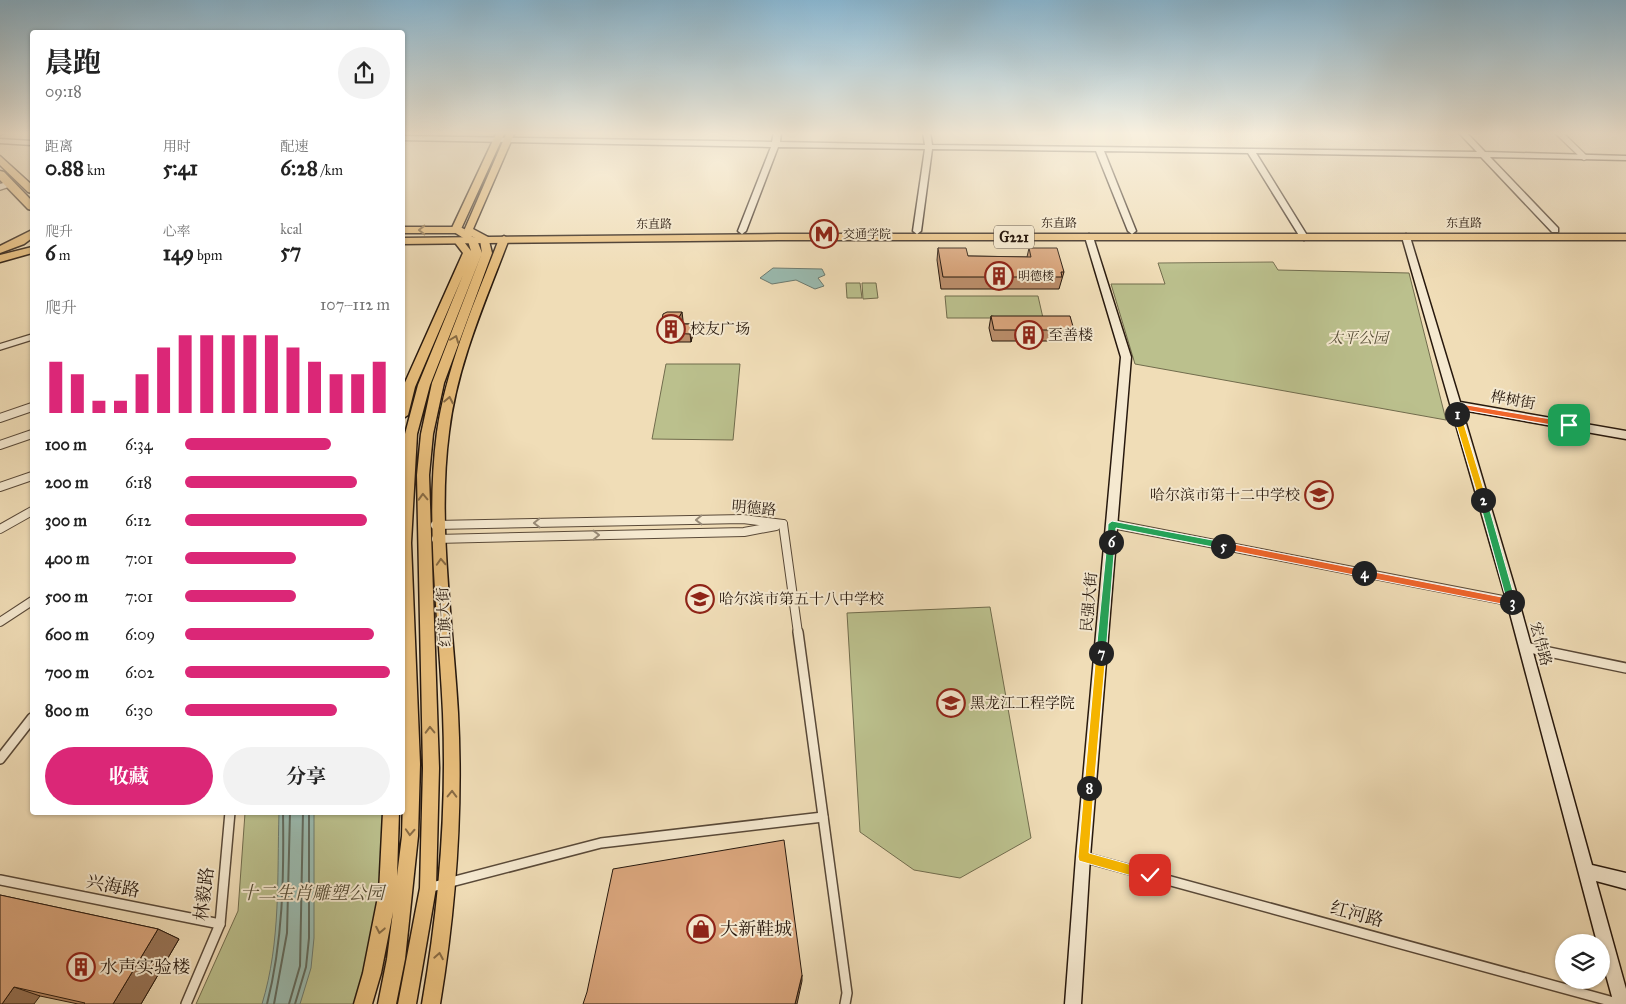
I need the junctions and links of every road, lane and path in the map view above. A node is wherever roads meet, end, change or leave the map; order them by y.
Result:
1 (20, 179) edge
2 (481, 179) edge
3 (496, 179) edge
4 (762, 179) edge
5 (924, 179) edge
6 (1111, 179) edge
7 (1268, 179) edge
8 (1507, 179) edge
9 (5, 185) edge
10 (30, 188) edge
11 (30, 205) edge
12 (405, 230) edge
13 (1555, 230) junction
14 (1626, 230) edge
15 (742, 231) junction
16 (917, 231) junction
17 (1132, 231) junction
18 (30, 234) edge
19 (1302, 234) junction
20 (457, 235) junction
21 (1089, 237) junction
22 (1406, 237) junction
23 (1626, 237) edge
24 (504, 239) junction
25 (30, 240) edge
26 (405, 241) edge
27 (478, 243) junction
28 (0, 250) edge
29 (30, 251) edge
30 (0, 259) edge
31 (30, 338) edge
32 (0, 347) edge
33 (405, 403) edge
34 (1455, 405) junction
35 (30, 408) edge
36 (0, 418) edge
37 (30, 435) edge
38 (1626, 435) edge
39 (0, 445) edge
40 (30, 477) edge
41 (0, 487) edge
42 (30, 512) edge
43 (783, 524) junction
44 (1112, 524) junction
45 (0, 530) edge
46 (425, 532) junction
47 (440, 532) junction
48 (1513, 602) junction
49 (30, 603) edge
50 (0, 622) edge
51 (1525, 647) junction
52 (1626, 668) edge
53 (30, 721) edge
54 (0, 759) edge
55 (230, 815) edge
56 (391, 815) edge
57 (823, 817) junction
58 (1083, 857) junction
59 (1586, 871) junction
60 (0, 880) edge
61 (1626, 881) edge
62 (448, 883) junction
63 (428, 888) junction
64 (220, 924) junction
65 (186, 1004) edge
66 (363, 1004) edge
67 (387, 1004) edge
68 (407, 1004) edge
69 (431, 1004) edge
70 (845, 1004) edge
71 (1073, 1004) edge
72 (1621, 1004) edge

1 - 10 highway
2 - 20 main road
3 - 27 main road
4 - 15 main road
5 - 16 main road
6 - 17 main road
7 - 19 main road
8 - 13 main road
9 - 11 highway
20 -> 12 highway, 东直路 / G221
13 - 14 highway, 东直路 / G221
13 - 19 highway, 东直路 / G221
15 - 16 highway, 东直路 / G221
15 - 27 highway, 东直路 / G221
16 - 17 highway, 东直路 / G221
17 - 19 highway, 东直路 / G221
18 - 28 highway
19 - 21 highway, 东直路 / G221
19 - 22 highway, 东直路 / G221
20 - 26 highway, 东直路 / G221
20 - 27 highway, 东直路 / G221
20 - 33 main road
21 - 24 highway, 东直路 / G221
21 - 44 main road, 民强大街
22 - 23 highway, 东直路 / G221
22 - 34 main road, 宏伟路
24 - 27 highway, 东直路 / G221
47 -> 24 main road, 红旗大街
25 - 28 highway
46 -> 27 main road, 红旗大街
27 -> 67 main road
29 - 30 highway
31 - 32 street
34 - 38 main road, 桦树街
34 - 48 main road, 宏伟路
35 - 36 street
37 - 39 street
40 - 41 street
42 - 45 street
43 -> 47 street, 明德路
47 -> 43 street, 明德路
43 - 57 street
44 - 48 street
44 - 58 main road, 民强大街
46 - 47 street, 明德路
46 - 47 street, 明德路
63 -> 46 main road, 红旗大街
62 -> 47 main road, 红旗大街
48 - 51 main road, 宏伟路
49 - 50 street
51 - 52 street
51 - 59 main road, 宏伟路
53 - 54 street
55 - 64 street, 林毅路
56 -> 66 main road
57 - 62 street
57 - 70 street
58 - 71 main road, 民强大街
58 - 72 street, 红河路
59 - 61 main road
59 - 72 main road, 宏伟路
60 - 64 street, 兴海路
62 - 63 street
69 -> 62 main road, 红旗大街
63 - 68 main road, 红旗大街
64 - 65 street, 林毅路

